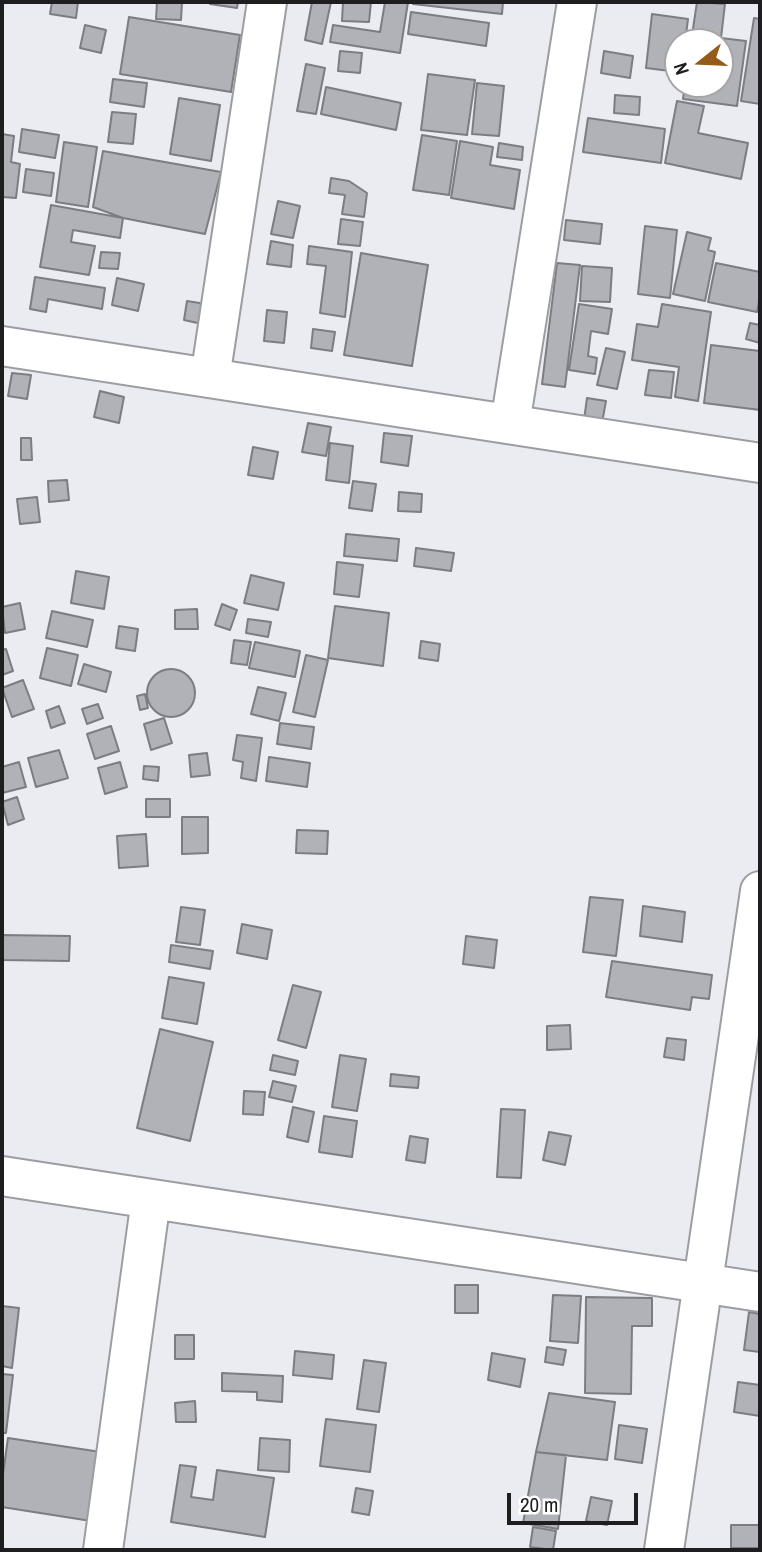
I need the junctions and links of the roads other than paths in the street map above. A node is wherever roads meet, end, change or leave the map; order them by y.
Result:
1 (267, 2) edge
2 (577, 2) edge
3 (2, 346) edge
4 (210, 378) junction
5 (510, 424) junction
6 (760, 463) edge
7 (760, 891) edge
8 (2, 1176) edge
9 (151, 1199) junction
10 (703, 1282) junction
11 (760, 1292) edge
12 (103, 1550) edge
13 (664, 1550) edge

1 - 4 street
2 - 5 street
3 - 4 street
4 - 5 street
5 - 6 street
7 - 10 street
8 - 9 street
9 - 10 street
9 - 12 street
10 - 11 street
10 - 13 street

